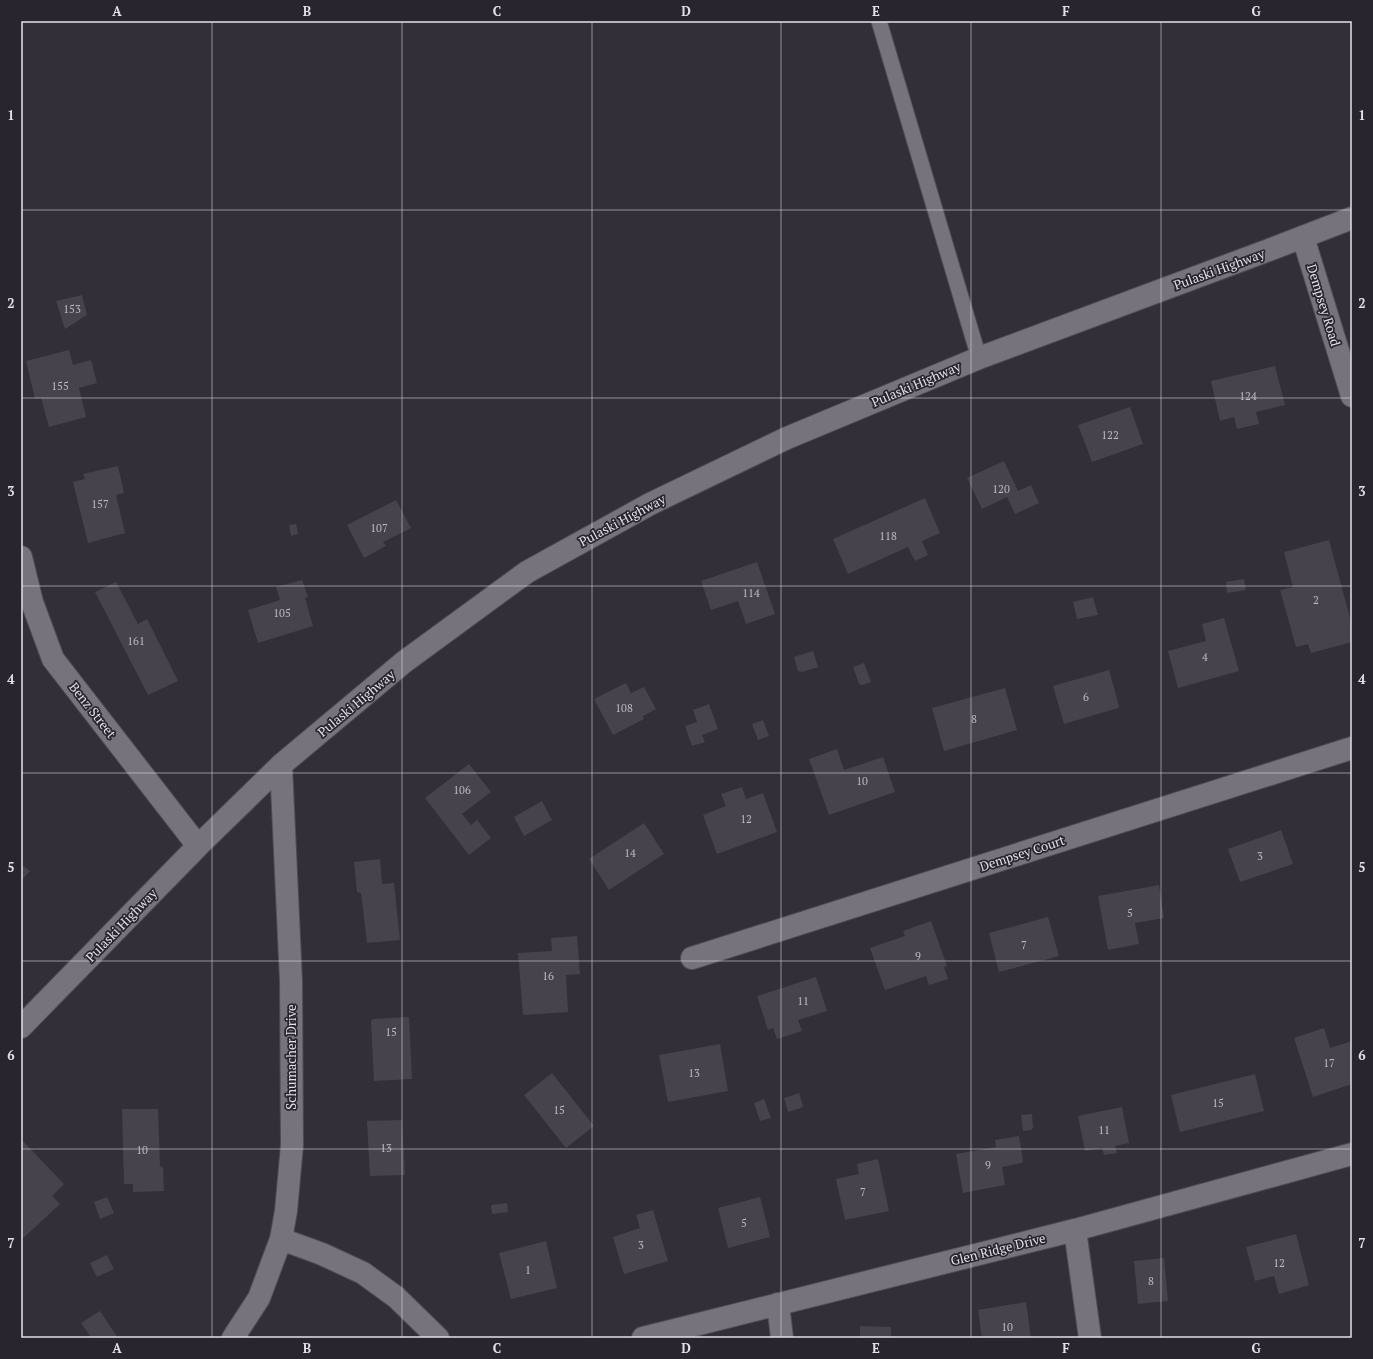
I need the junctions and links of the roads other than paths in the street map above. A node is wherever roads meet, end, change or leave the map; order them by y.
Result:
1 (879, 21) edge
2 (1352, 218) edge
3 (1303, 237) junction
4 (979, 358) junction
5 (1352, 396) edge
6 (21, 557) edge
7 (1352, 748) edge
8 (281, 764) junction
9 (198, 846) junction
10 (692, 958) dead end
11 (21, 1027) edge
12 (1352, 1154) edge
13 (1075, 1230) junction
14 (281, 1239) junction
15 (778, 1304) junction
16 (233, 1338) edge
17 (438, 1338) edge
18 (643, 1338) edge
19 (782, 1338) edge
20 (1090, 1338) edge

1 - 4 lane
2 - 3 street, Pulaski Highway
3 - 4 street, Pulaski Highway
3 - 5 street, Dempsey Road
4 - 8 street, Pulaski Highway
6 - 9 street, Benz Street
7 - 10 street, Dempsey Court
8 - 9 street, Pulaski Highway
8 - 14 street, Schumacher Drive
9 - 11 street, Pulaski Highway
12 - 13 street, Glen Ridge Drive
13 - 15 street, Glen Ridge Drive
13 - 20 street
14 - 16 street, Schumacher Drive
14 - 17 street
15 - 18 street, Glen Ridge Drive
15 - 19 street

